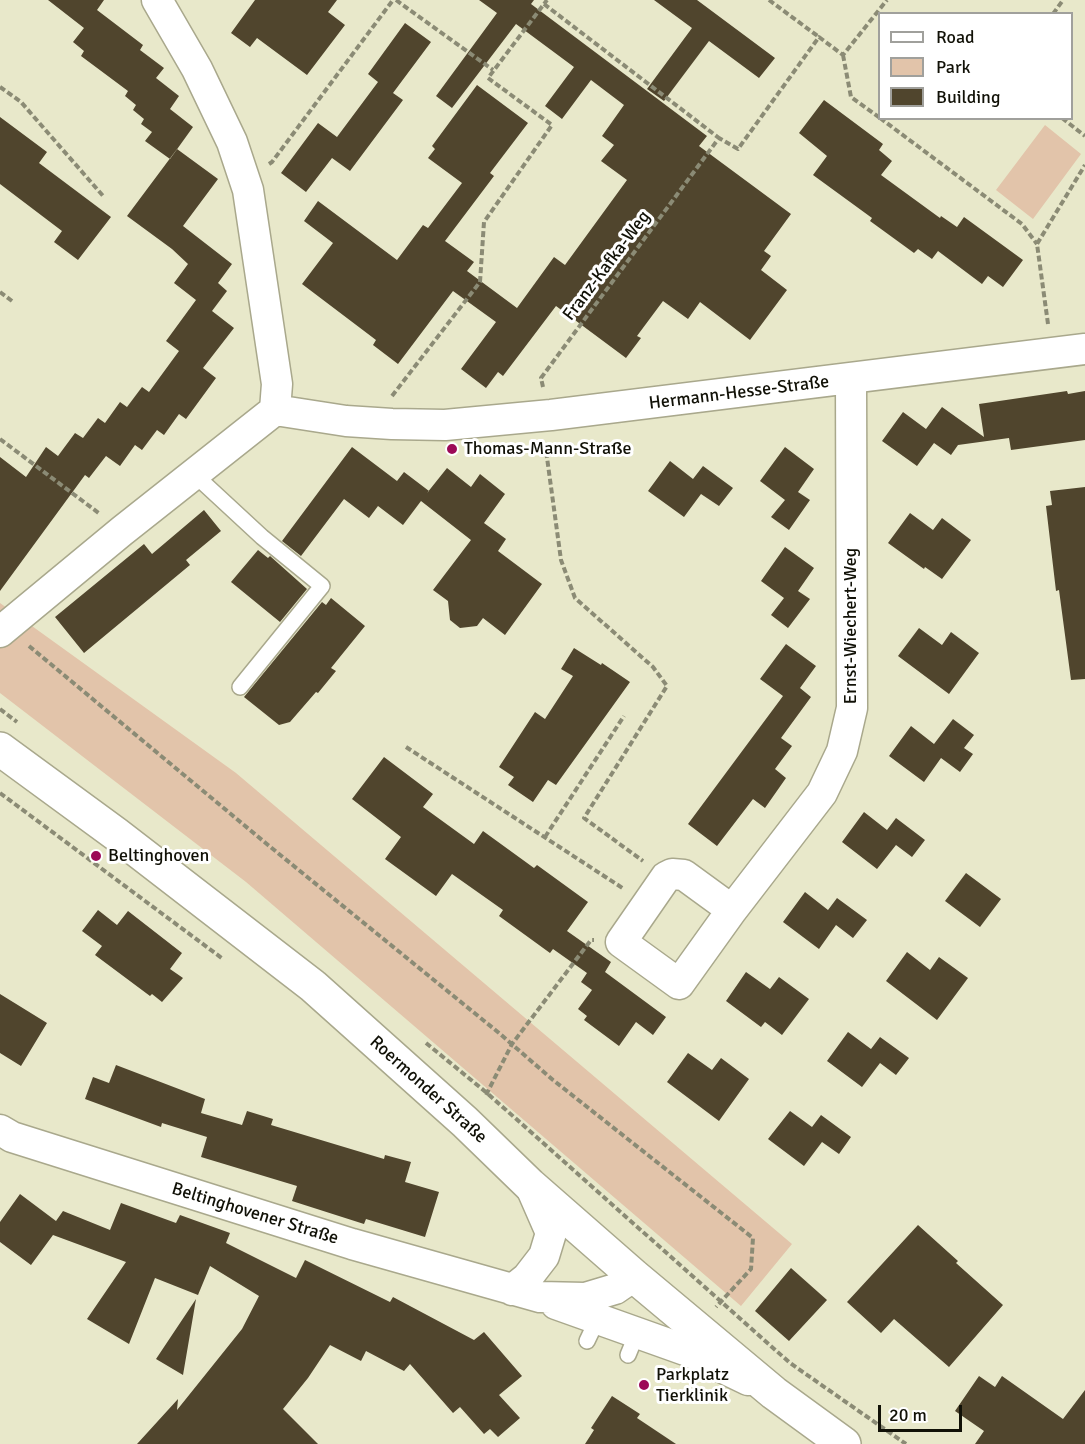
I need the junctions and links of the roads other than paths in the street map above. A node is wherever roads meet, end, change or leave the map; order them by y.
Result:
1 (157, 0) edge
2 (1085, 349) edge
3 (850, 379) junction
4 (275, 410) junction
5 (195, 475) junction
6 (3, 629) edge
7 (240, 687) dead end
8 (0, 749) edge
9 (732, 910) junction
10 (0, 1130) edge
11 (530, 1185) junction
12 (634, 1276) junction
13 (526, 1294) junction
14 (774, 1393) junction
15 (844, 1444) edge

1 - 4 street
2 - 3 street, Hermann-Hesse-Straße
3 - 4 street, Hermann-Hesse-Straße
3 - 9 street, Ernst-Wiechert-Weg
4 - 5 street
5 - 6 street
5 - 7 lane
8 - 11 main road, Roermonder Straße
9 - 9 street, Ernst-Wiechert-Weg
10 - 13 street, Beltinghovener Straße
11 - 12 main road, Roermonder Straße
11 - 13 street
12 - 13 street, Beltinghovener Straße
12 - 14 main road, Roermonder Straße
13 - 14 street, Beltinghovener Straße
14 - 15 main road, Roermonder Straße

